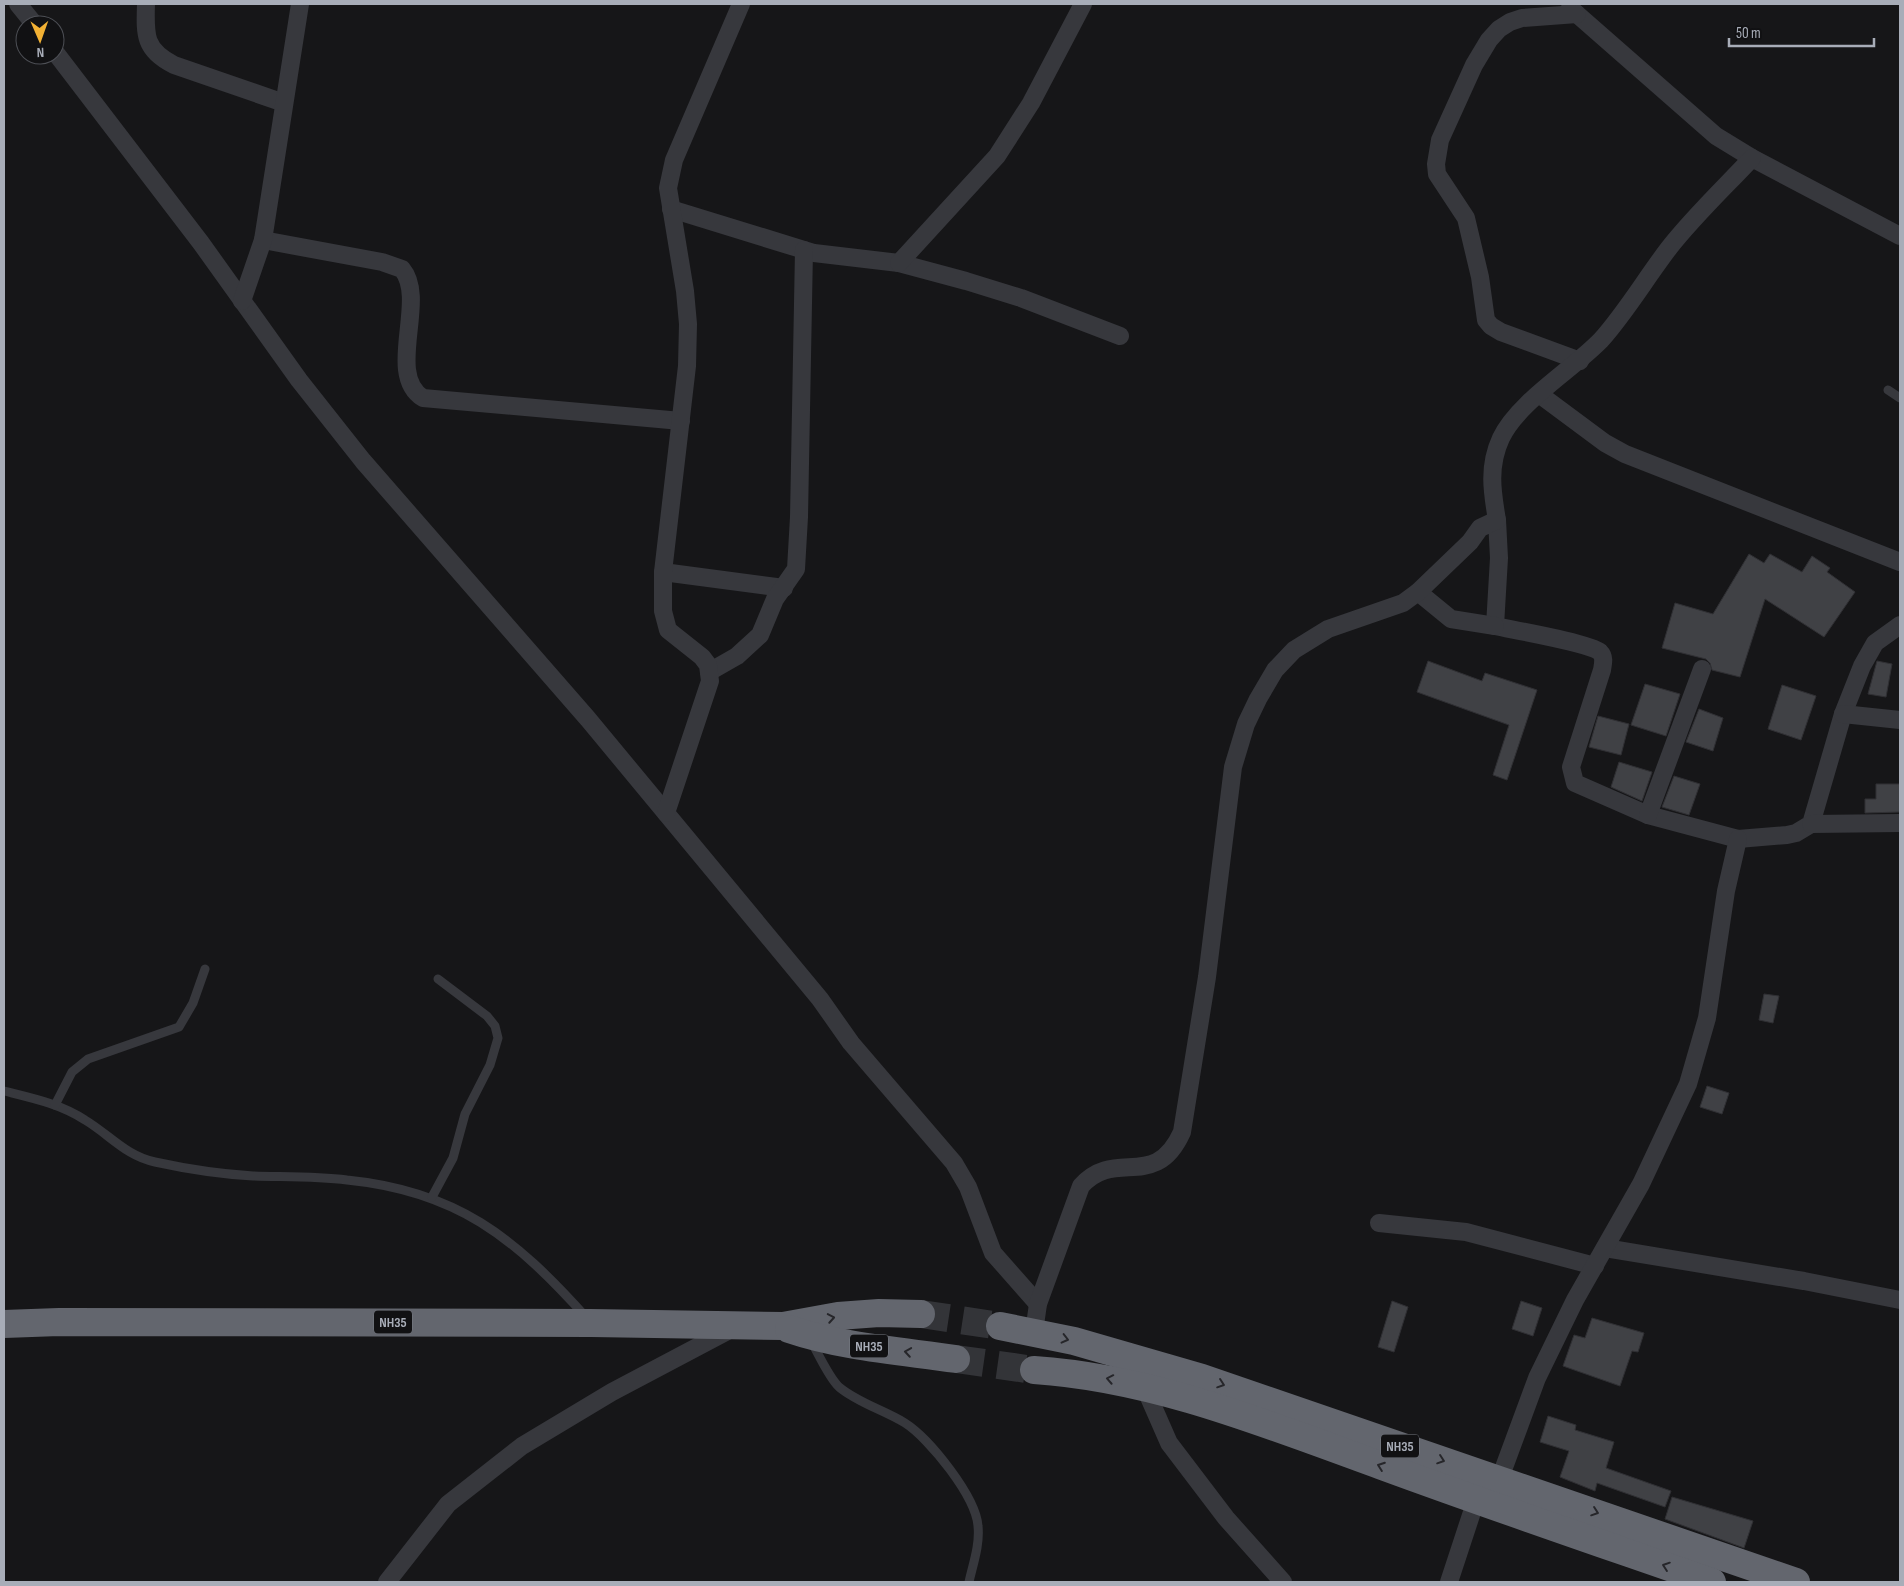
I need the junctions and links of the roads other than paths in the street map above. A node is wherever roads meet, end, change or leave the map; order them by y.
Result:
1 (18, 4) edge
2 (146, 4) edge
3 (300, 4) edge
4 (741, 4) edge
5 (1083, 4) edge
6 (1571, 9) edge
7 (26, 15) edge
8 (65, 65) edge
9 (284, 103) junction
10 (1752, 158) junction
11 (671, 209) junction
12 (1900, 236) edge
13 (263, 240) junction
14 (804, 250) junction
15 (899, 264) junction
16 (242, 300) junction
17 (1120, 336) dead end
18 (1580, 361) junction
19 (1888, 390) dead end
20 (1539, 394) junction
21 (1900, 398) edge
22 (681, 421) junction
23 (1497, 520) junction
24 (1900, 562) edge
25 (663, 572) junction
26 (784, 588) junction
27 (1418, 592) junction
28 (1900, 625) edge
29 (1495, 626) junction
30 (1702, 670) dead end
31 (709, 672) junction
32 (1843, 714) junction
33 (1900, 720) edge
34 (666, 813) junction
35 (1648, 815) junction
36 (1900, 823) edge
37 (1811, 824) junction
38 (1738, 839) junction
39 (205, 969) dead end
40 (438, 979) dead end
41 (4, 1090) edge
42 (54, 1105) junction
43 (432, 1197) junction
44 (1380, 1223) dead end
45 (1605, 1248) junction
46 (1595, 1266) junction
47 (1900, 1300) edge
48 (1038, 1304) junction
49 (921, 1314) tunnel mouth
50 (591, 1323) junction
51 (4, 1324) edge
52 (740, 1325) junction
53 (1000, 1326) tunnel mouth
54 (798, 1328) junction
55 (1034, 1332) junction
56 (956, 1359) tunnel mouth
57 (1034, 1370) tunnel mouth
58 (1144, 1386) junction
59 (1500, 1480) junction
60 (1483, 1503) junction
61 (387, 1582) edge
62 (969, 1582) edge
63 (1283, 1582) edge
64 (1449, 1582) edge
65 (1712, 1582) edge
66 (1796, 1582) edge

1 - 7 street
2 - 9 street
3 - 9 street
4 - 11 street
5 - 15 street
6 - 10 street
6 - 18 street
8 - 16 street
9 - 13 street
10 - 12 street
10 - 18 street
11 - 14 street
11 - 22 street
13 - 16 street
13 - 22 street
14 - 15 street
14 - 26 street
15 - 17 street
16 - 34 street
18 - 20 street
19 - 21 lane
20 - 23 street
20 - 24 street
22 - 25 street
23 - 27 street
23 - 29 street
25 - 26 street
25 - 31 street
26 - 31 street
27 - 29 street
27 - 48 street
28 - 32 street
29 - 35 street
30 - 35 street
31 - 34 street
32 - 33 street
32 - 37 street
34 - 48 street
35 - 38 street
36 - 37 street
37 - 38 street
38 - 45 street
39 - 42 lane
40 - 43 lane
41 - 42 lane
42 - 43 lane
43 - 50 lane
44 - 46 street
45 - 46 street
45 - 47 street
46 - 59 street
48 - 55 street
54 -> 49 highway, NH35
50 - 51 highway, NH35
50 - 52 highway, NH35
52 - 54 highway, NH35
52 - 61 street
53 - 55 highway, NH35
56 -> 54 highway, NH35
54 - 62 lane
55 -> 59 highway, NH35
58 -> 57 highway, NH35
60 -> 58 highway, NH35
58 - 63 street
59 - 60 street
59 -> 66 highway, NH35
60 - 64 street
65 -> 60 highway, NH35

